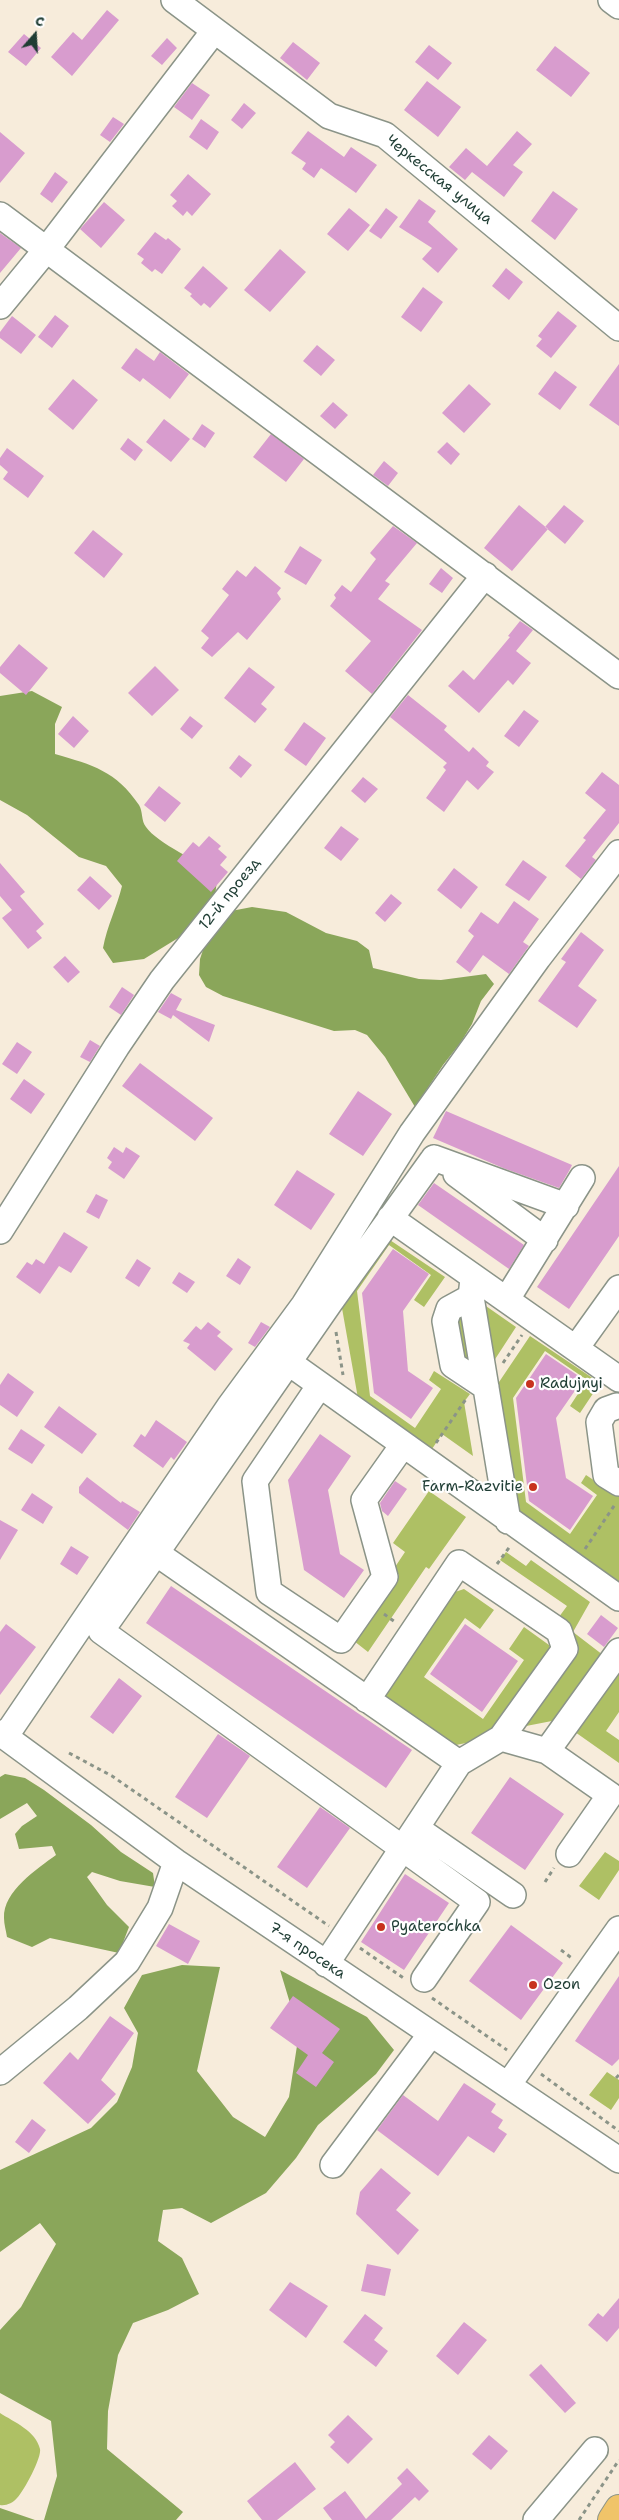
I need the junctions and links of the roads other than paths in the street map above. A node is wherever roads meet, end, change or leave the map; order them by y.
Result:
1 (174, 0) edge
2 (611, 0) edge
3 (619, 6) edge
4 (214, 30) junction
5 (0, 214) edge
6 (46, 250) junction
7 (0, 306) edge
8 (619, 328) edge
9 (485, 575) junction
10 (619, 676) edge
11 (619, 854) edge
12 (434, 1158) junction
13 (582, 1178) dead end
14 (566, 1206) junction
15 (390, 1218) junction
16 (0, 1231) edge
17 (544, 1240) junction
18 (472, 1288) junction
19 (619, 1288) edge
20 (507, 1299) junction
21 (576, 1348) junction
22 (288, 1362) junction
23 (619, 1379) edge
24 (320, 1385) junction
25 (618, 1409) edge
26 (403, 1445) junction
27 (619, 1483) edge
28 (514, 1526) junction
29 (156, 1553) junction
30 (619, 1598) edge
31 (619, 1650) edge
32 (368, 1700) junction
33 (2, 1735) edge
34 (502, 1738) junction
35 (547, 1751) junction
36 (459, 1762) junction
37 (409, 1838) junction
38 (562, 1861) road end
39 (176, 1862) junction
40 (513, 1895) dead end
41 (615, 1944) edge
42 (326, 1964) junction
43 (424, 1979) dead end
44 (431, 2034) junction
45 (0, 2072) edge
46 (508, 2085) junction
47 (619, 2160) edge
48 (333, 2165) dead end
49 (595, 2450) dead end
50 (619, 2509) edge
51 (536, 2520) edge
52 (612, 2520) edge

1 - 4 street, Черкесская улица
2 - 3 street
4 - 6 street
4 - 8 street, Черкесская улица
5 - 6 street
6 - 7 street
6 - 9 street
9 - 10 street
9 - 16 street, 12-й проезд
11 - 33 street
12 - 14 street
12 - 15 street
12 - 17 street
13 - 14 street
14 - 17 street
15 - 18 street
15 - 22 street
17 - 20 street
18 - 20 street
18 - 28 street
19 - 21 street
20 - 21 street
21 - 23 street
22 - 24 street
22 - 29 street
24 - 26 street
24 - 26 street
25 - 27 street
26 - 28 street
28 - 30 street
29 - 32 street
29 - 37 street
31 - 35 street
32 - 34 street
32 - 36 street
33 - 39 street, 7-я просека
34 - 35 street
34 - 36 street
35 - 38 street
36 - 37 street
37 - 40 street
37 - 42 street
37 - 43 street
39 - 42 street, 7-я просека
39 - 45 street
41 - 46 street
42 - 44 street, 7-я просека
44 - 46 street, 7-я просека
44 - 48 street
46 - 47 street, 7-я просека
49 - 51 street
50 - 52 main road

